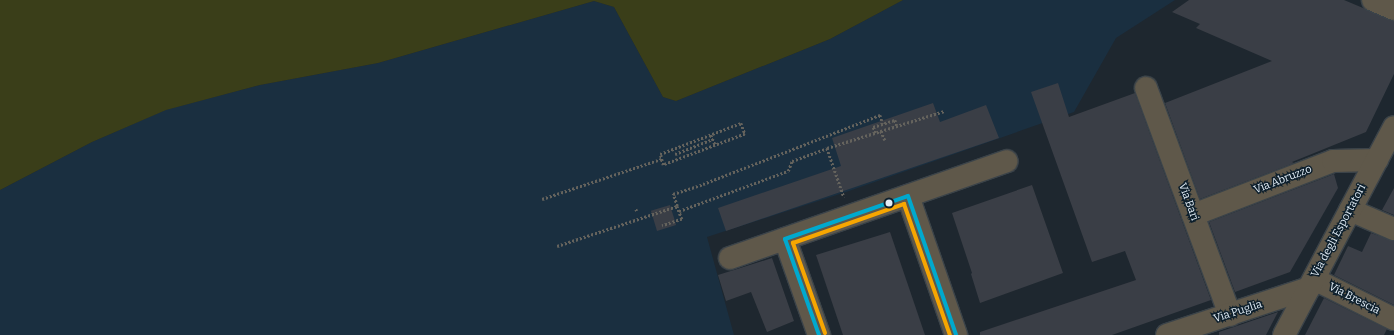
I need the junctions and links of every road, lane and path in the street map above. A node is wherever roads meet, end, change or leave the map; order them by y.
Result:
1 (1373, 0) edge
2 (1394, 9) edge
3 (1146, 88) dead end
4 (944, 111) dead end
5 (883, 124) junction
6 (897, 126) junction
7 (1394, 127) edge
8 (881, 131) junction
9 (875, 133) junction
10 (711, 134) junction
11 (713, 139) junction
12 (885, 140) dead end
13 (716, 146) junction
14 (827, 148) junction
15 (675, 154) dead end
16 (662, 159) junction
17 (1377, 160) junction
18 (1007, 161) dead end
19 (908, 196) junction
20 (542, 199) dead end
21 (677, 206) junction
22 (1350, 210) junction
23 (679, 212) junction
24 (1193, 215) junction
25 (850, 216) junction
26 (662, 226) dead end
27 (1394, 229) edge
28 (557, 246) dead end
29 (788, 247) junction
30 (730, 258) dead end
31 (1312, 284) junction
32 (1230, 315) junction
33 (1394, 319) edge
34 (819, 335) edge
35 (956, 335) edge
36 (1167, 335) edge
37 (1284, 335) edge

1 - 2 street
3 - 24 street, Via Bari
4 - 6 path
5 - 6 path
5 - 9 path
5 - 21 path
6 - 8 path
7 - 17 street, Via degli Esportatori
8 - 9 path
8 - 12 path
9 - 14 path
10 - 11 path
10 - 13 path
10 - 16 path
11 - 13 path
11 - 15 path
13 - 16 path
14 - 23 path
14 - 25 path
16 - 20 path
17 - 22 street, Via degli Esportatori
17 - 24 street, Via Abruzzo
18 - 19 street
19 - 25 street
19 - 35 street
21 - 23 path
21 - 28 path
22 - 27 street
22 - 31 street, Via degli Esportatori
23 - 26 path
24 - 32 street, Via Bari
25 - 29 street
29 - 30 street
29 - 34 street
31 - 32 street, Via Puglia
31 - 33 street, Via Brescia
31 - 37 street, Via degli Esportatori
32 - 36 street, Via Puglia

